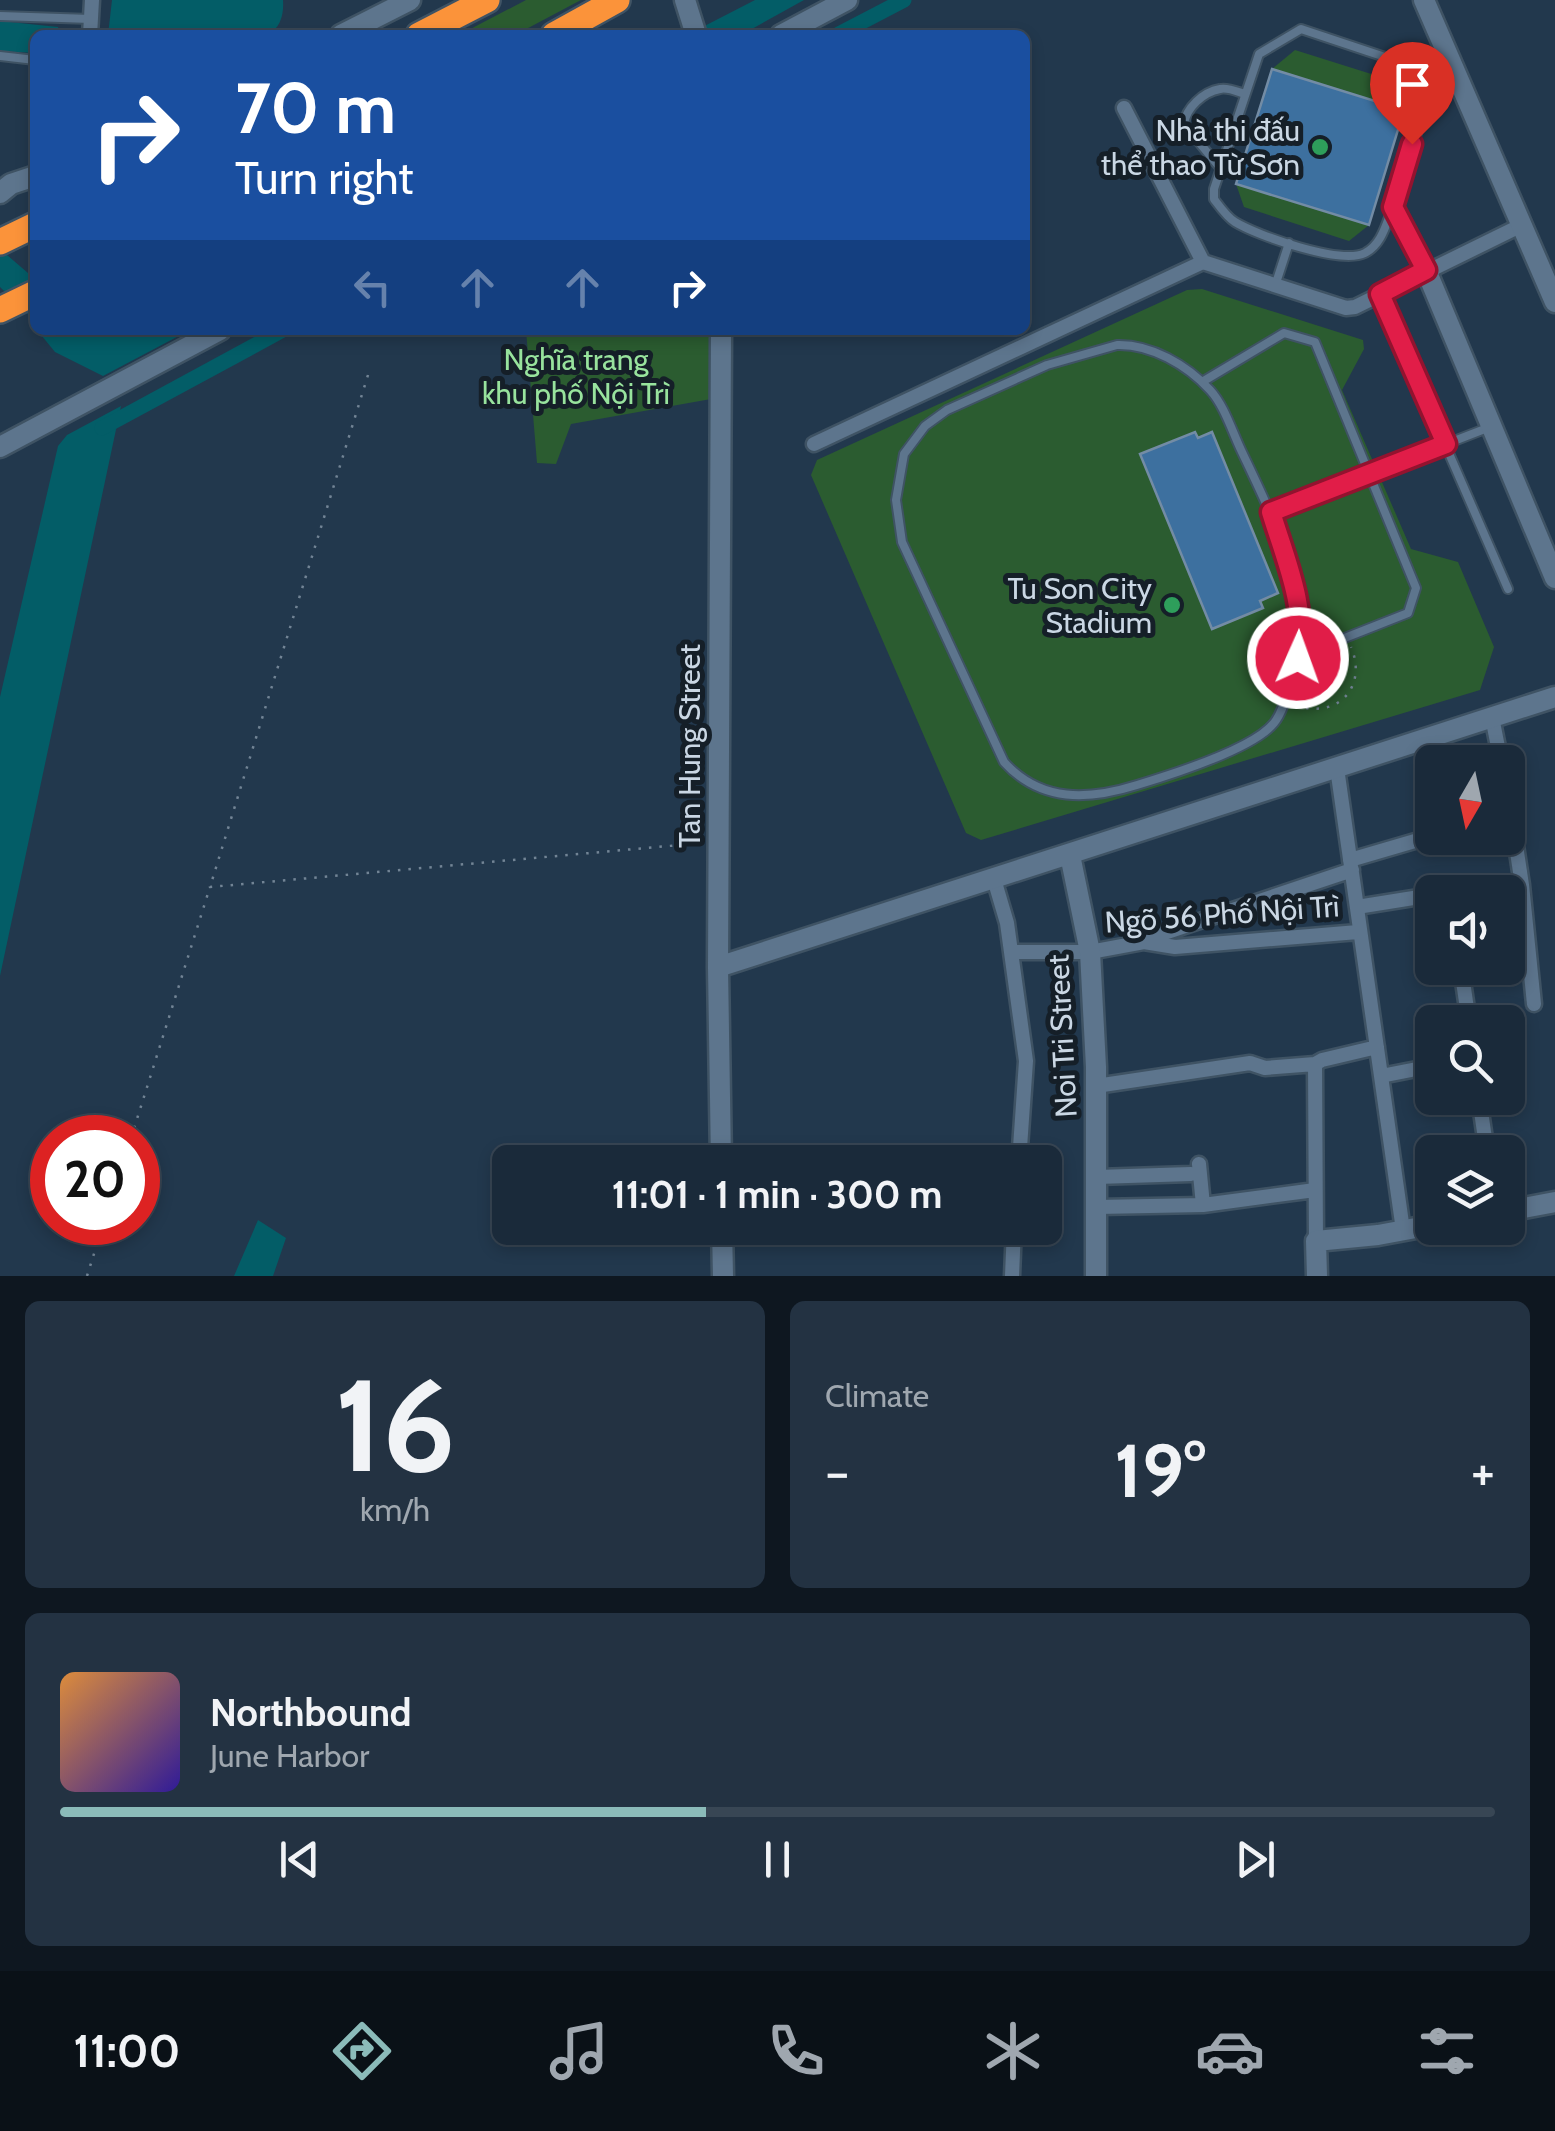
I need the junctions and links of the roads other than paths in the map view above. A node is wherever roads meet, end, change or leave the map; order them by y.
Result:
1 (92, 0) edge
2 (410, 0) edge
3 (487, 0) edge
4 (617, 0) edge
5 (684, 0) edge
6 (848, 0) edge
7 (1424, 0) edge
8 (0, 16) edge
9 (90, 27) edge
10 (693, 28) edge
11 (351, 30) edge
12 (428, 30) edge
13 (563, 30) edge
14 (791, 30) edge
15 (0, 56) edge
16 (30, 59) edge
17 (1246, 94) junction
18 (1124, 108) dead end
19 (1221, 168) junction
20 (30, 178) edge
21 (0, 193) edge
22 (1393, 207) junction
23 (1522, 225) junction
24 (30, 227) edge
25 (0, 242) edge
26 (1289, 243) junction
27 (1203, 262) junction
28 (1426, 270) junction
29 (1275, 286) junction
30 (1380, 294) junction
31 (30, 295) edge
32 (1555, 302) edge
33 (0, 310) edge
34 (211, 335) edge
35 (721, 335) edge
36 (1202, 382) junction
37 (1493, 426) junction
38 (814, 444) dead end
39 (1446, 444) junction
40 (0, 447) edge
41 (1369, 474) junction
42 (1271, 512) junction
43 (1555, 578) edge
44 (1508, 588) dead end
45 (1298, 656) junction
46 (1555, 697) edge
47 (1492, 717) junction
48 (1498, 745) edge
49 (1337, 768) junction
50 (1415, 842) edge
51 (1070, 855) junction
52 (1351, 865) junction
53 (994, 880) junction
54 (1415, 898) edge
55 (1357, 907) junction
56 (1525, 915) edge
57 (1358, 932) junction
58 (1144, 942) junction
59 (1011, 952) junction
60 (1090, 952) junction
61 (718, 967) junction
62 (1534, 1004) dead end
63 (1377, 1047) junction
64 (1316, 1064) junction
65 (1415, 1069) edge
66 (1381, 1076) junction
67 (1096, 1086) junction
68 (721, 1145) edge
69 (1019, 1145) edge
70 (1097, 1177) junction
71 (1315, 1190) junction
72 (1555, 1202) edge
73 (1203, 1204) junction
74 (1097, 1208) junction
75 (1525, 1208) edge
76 (1415, 1228) edge
77 (1403, 1230) junction
78 (1316, 1241) junction
79 (722, 1245) edge
80 (1013, 1245) edge
81 (723, 1276) edge
82 (1012, 1276) edge
83 (1096, 1276) edge
84 (1316, 1276) edge

1 - 9 street
2 - 11 street
3 - 12 highway
4 - 13 highway
5 - 10 street
6 - 14 street
7 - 23 street
8 - 9 lane
15 - 16 lane
17 - 19 lane
17 - 19 lane
17 - 22 lane
18 - 27 street
19 - 26 lane
20 - 21 street
22 - 26 lane
22 - 28 lane
23 - 28 street
23 - 32 street
24 - 25 highway
26 - 29 lane
27 - 29 street
27 - 38 street
28 - 30 street
28 - 37 street
29 - 30 street
30 - 39 lane
31 - 33 highway
34 - 40 street
35 - 61 street, Tan Hung Street
36 - 41 lane
36 - 42 lane
36 - 45 lane
37 - 39 lane
37 - 43 street
39 - 41 lane
39 - 44 lane
41 - 42 lane
41 - 45 lane
42 - 45 lane
46 - 47 street
47 - 48 street
47 - 49 street
49 - 51 street
49 - 52 street
50 - 52 street
51 - 53 street
51 - 60 street, Noi Tri Street
52 - 55 street
52 - 58 street
53 - 59 street
53 - 61 street
54 - 55 street
55 - 57 street
56 - 62 street
57 - 58 street, Ngõ 56 Phố Nội Trì
57 - 63 street
58 - 60 street, Ngõ 56 Phố Nội Trì
59 - 60 street, Ngõ 56 Phố Nội Trì
59 - 69 street
60 - 67 street, Noi Tri Street
61 - 68 street, Tan Hung Street
63 - 64 street
63 - 66 street
64 - 67 street
64 - 71 street
65 - 66 street
66 - 77 street
67 - 70 street, Noi Tri Street
70 - 73 street
70 - 74 street, Noi Tri Street
71 - 73 street
71 - 78 street
72 - 75 street
73 - 74 street
74 - 83 street, Noi Tri Street
76 - 77 street
77 - 78 street
78 - 84 street
79 - 81 street
80 - 82 street

